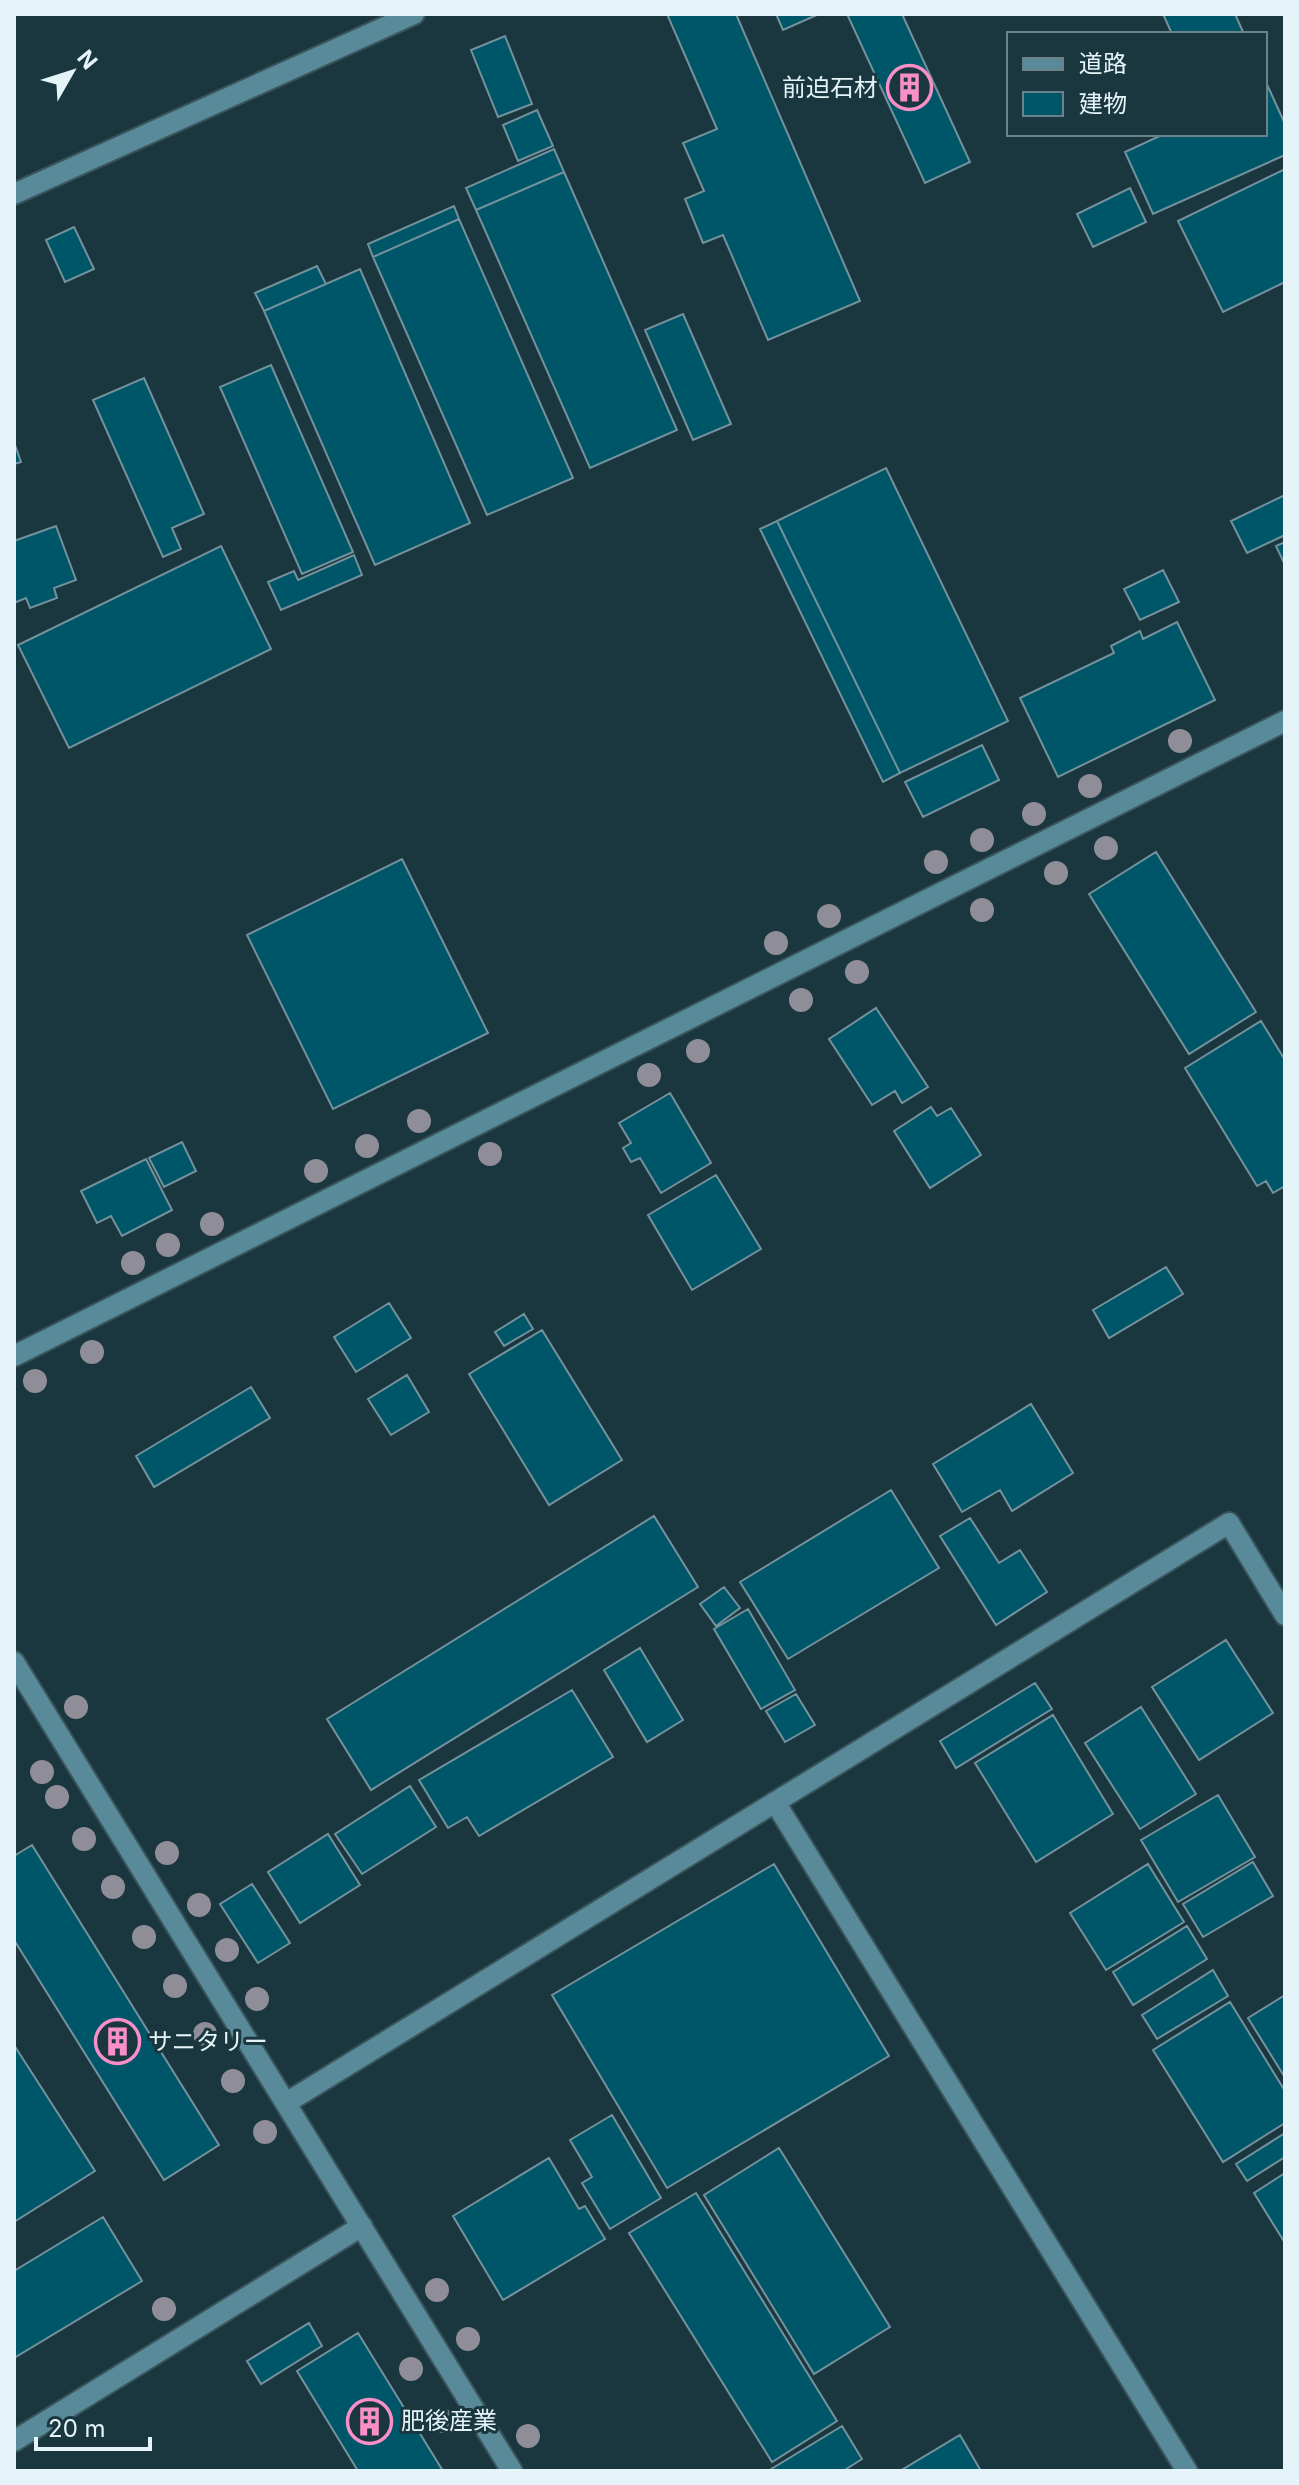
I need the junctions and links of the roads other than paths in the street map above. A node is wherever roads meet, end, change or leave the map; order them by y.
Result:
1 (414, 14) edge
2 (14, 194) edge
3 (1285, 721) edge
4 (14, 1356) edge
5 (1285, 1615) edge
6 (14, 1662) edge
7 (775, 1802) junction
8 (286, 2103) junction
9 (362, 2226) junction
10 (14, 2441) edge
11 (512, 2471) edge
12 (1187, 2471) edge

1 - 2 street
3 - 4 street
5 - 7 street
6 - 8 street
7 - 8 street
7 - 12 street
8 - 9 street
9 - 10 street
9 - 11 street

